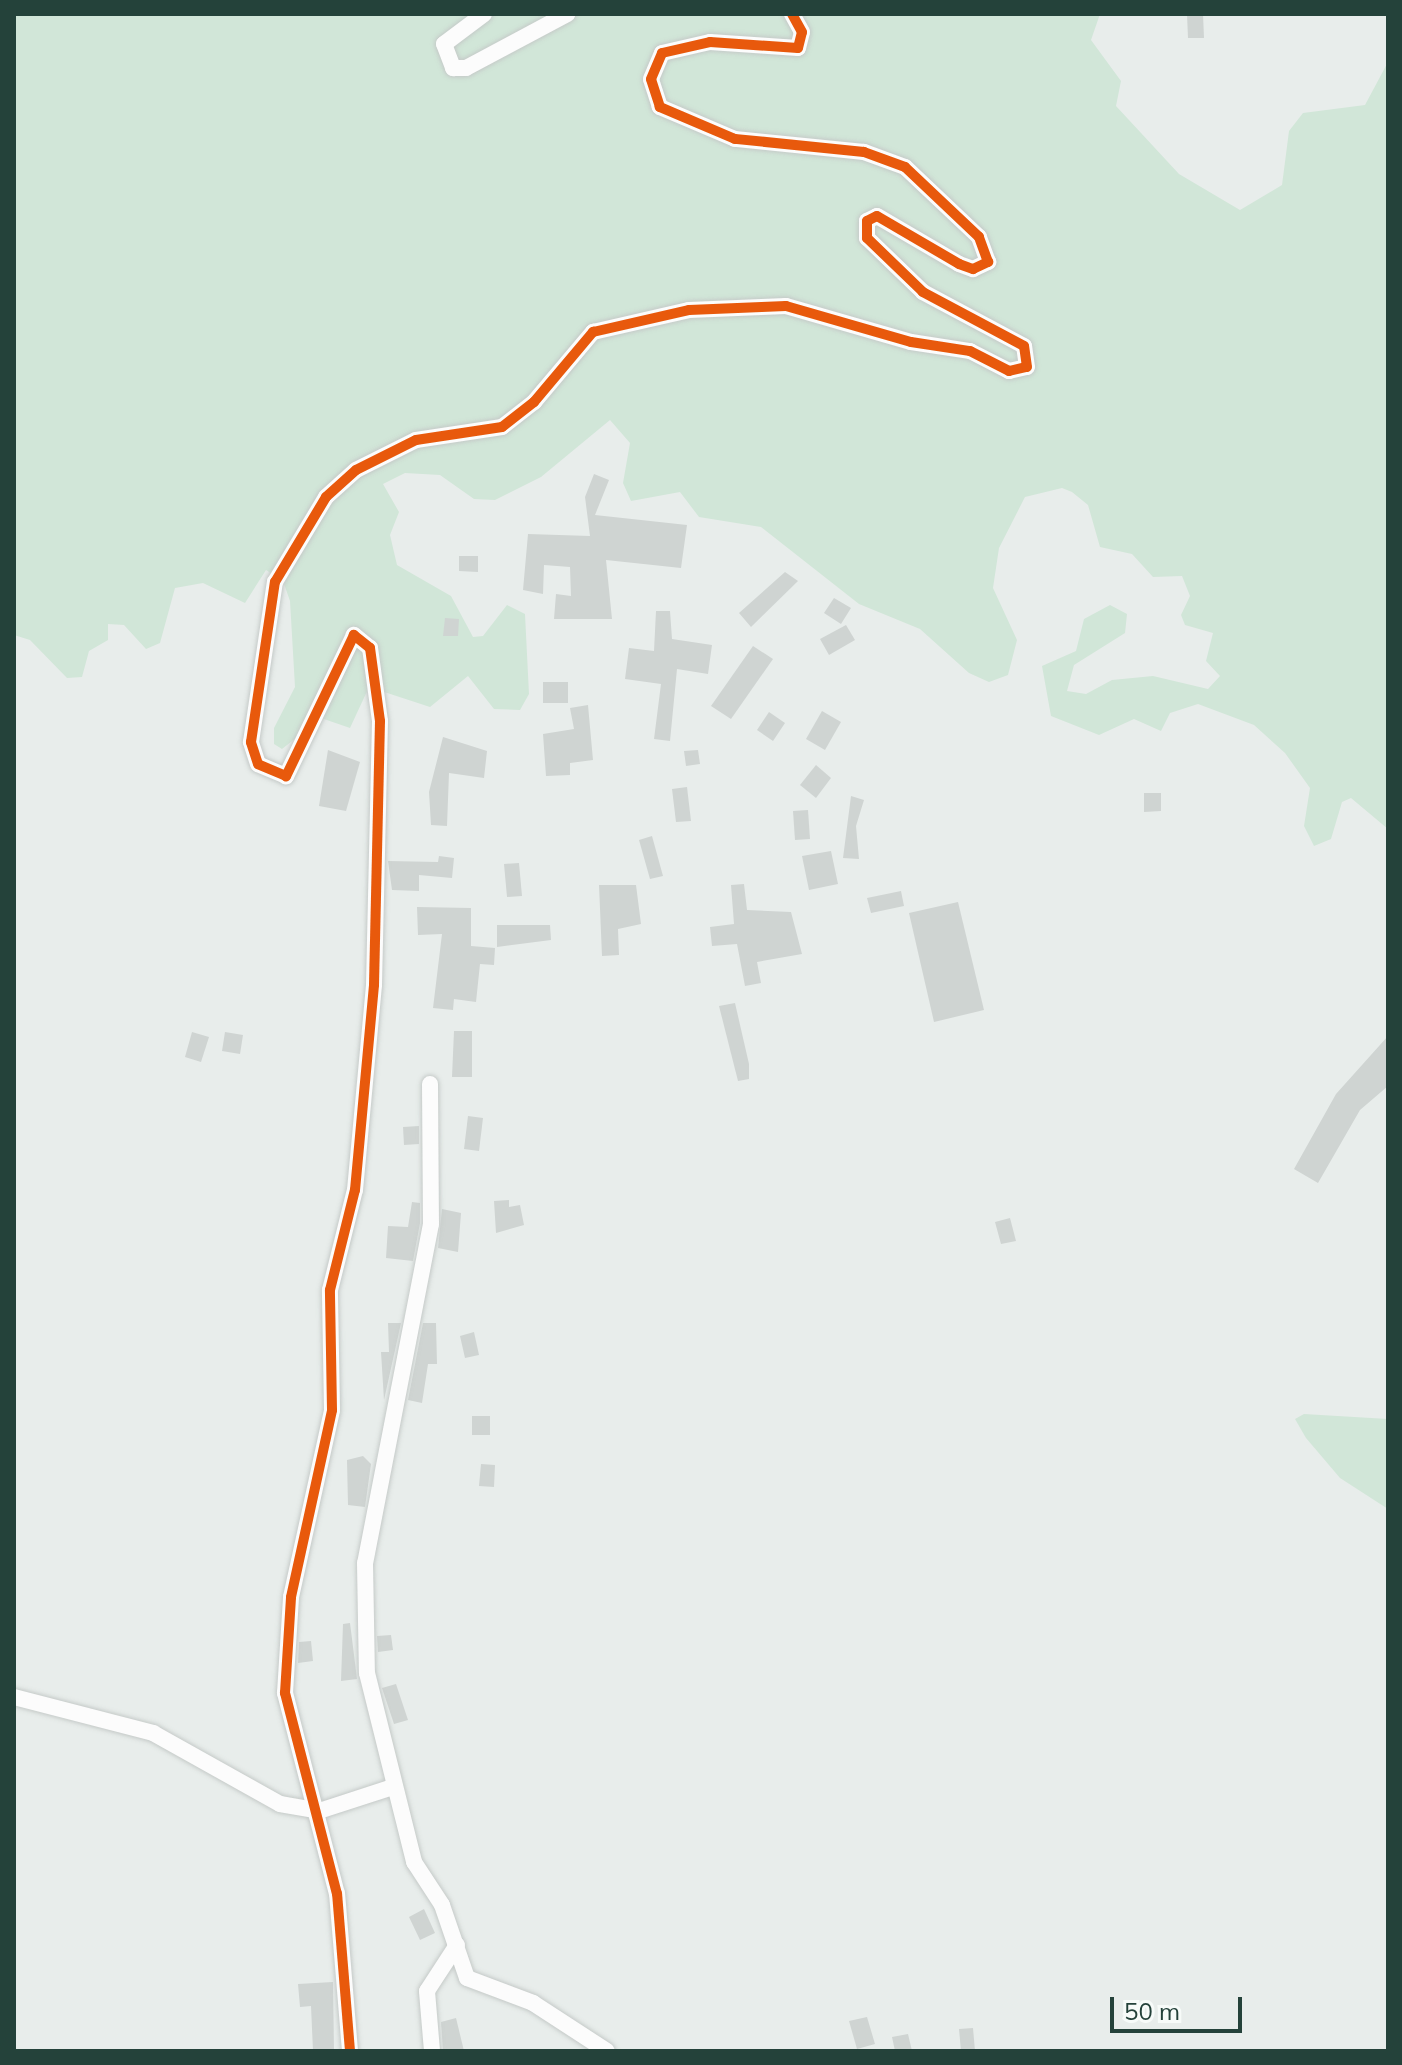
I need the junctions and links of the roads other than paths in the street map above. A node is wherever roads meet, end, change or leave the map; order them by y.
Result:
1 (484, 14) edge
2 (567, 14) edge
3 (792, 14) edge
4 (430, 1084) dead end
5 (14, 1697) edge
6 (393, 1787) junction
7 (319, 1811) junction
8 (457, 1945) junction
9 (350, 2051) edge
10 (432, 2051) edge
11 (607, 2051) edge

1 - 2 street
3 - 7 street
4 - 6 street
5 - 7 street
6 - 7 street
6 - 8 street
7 - 9 street
8 - 10 street
8 - 11 street

